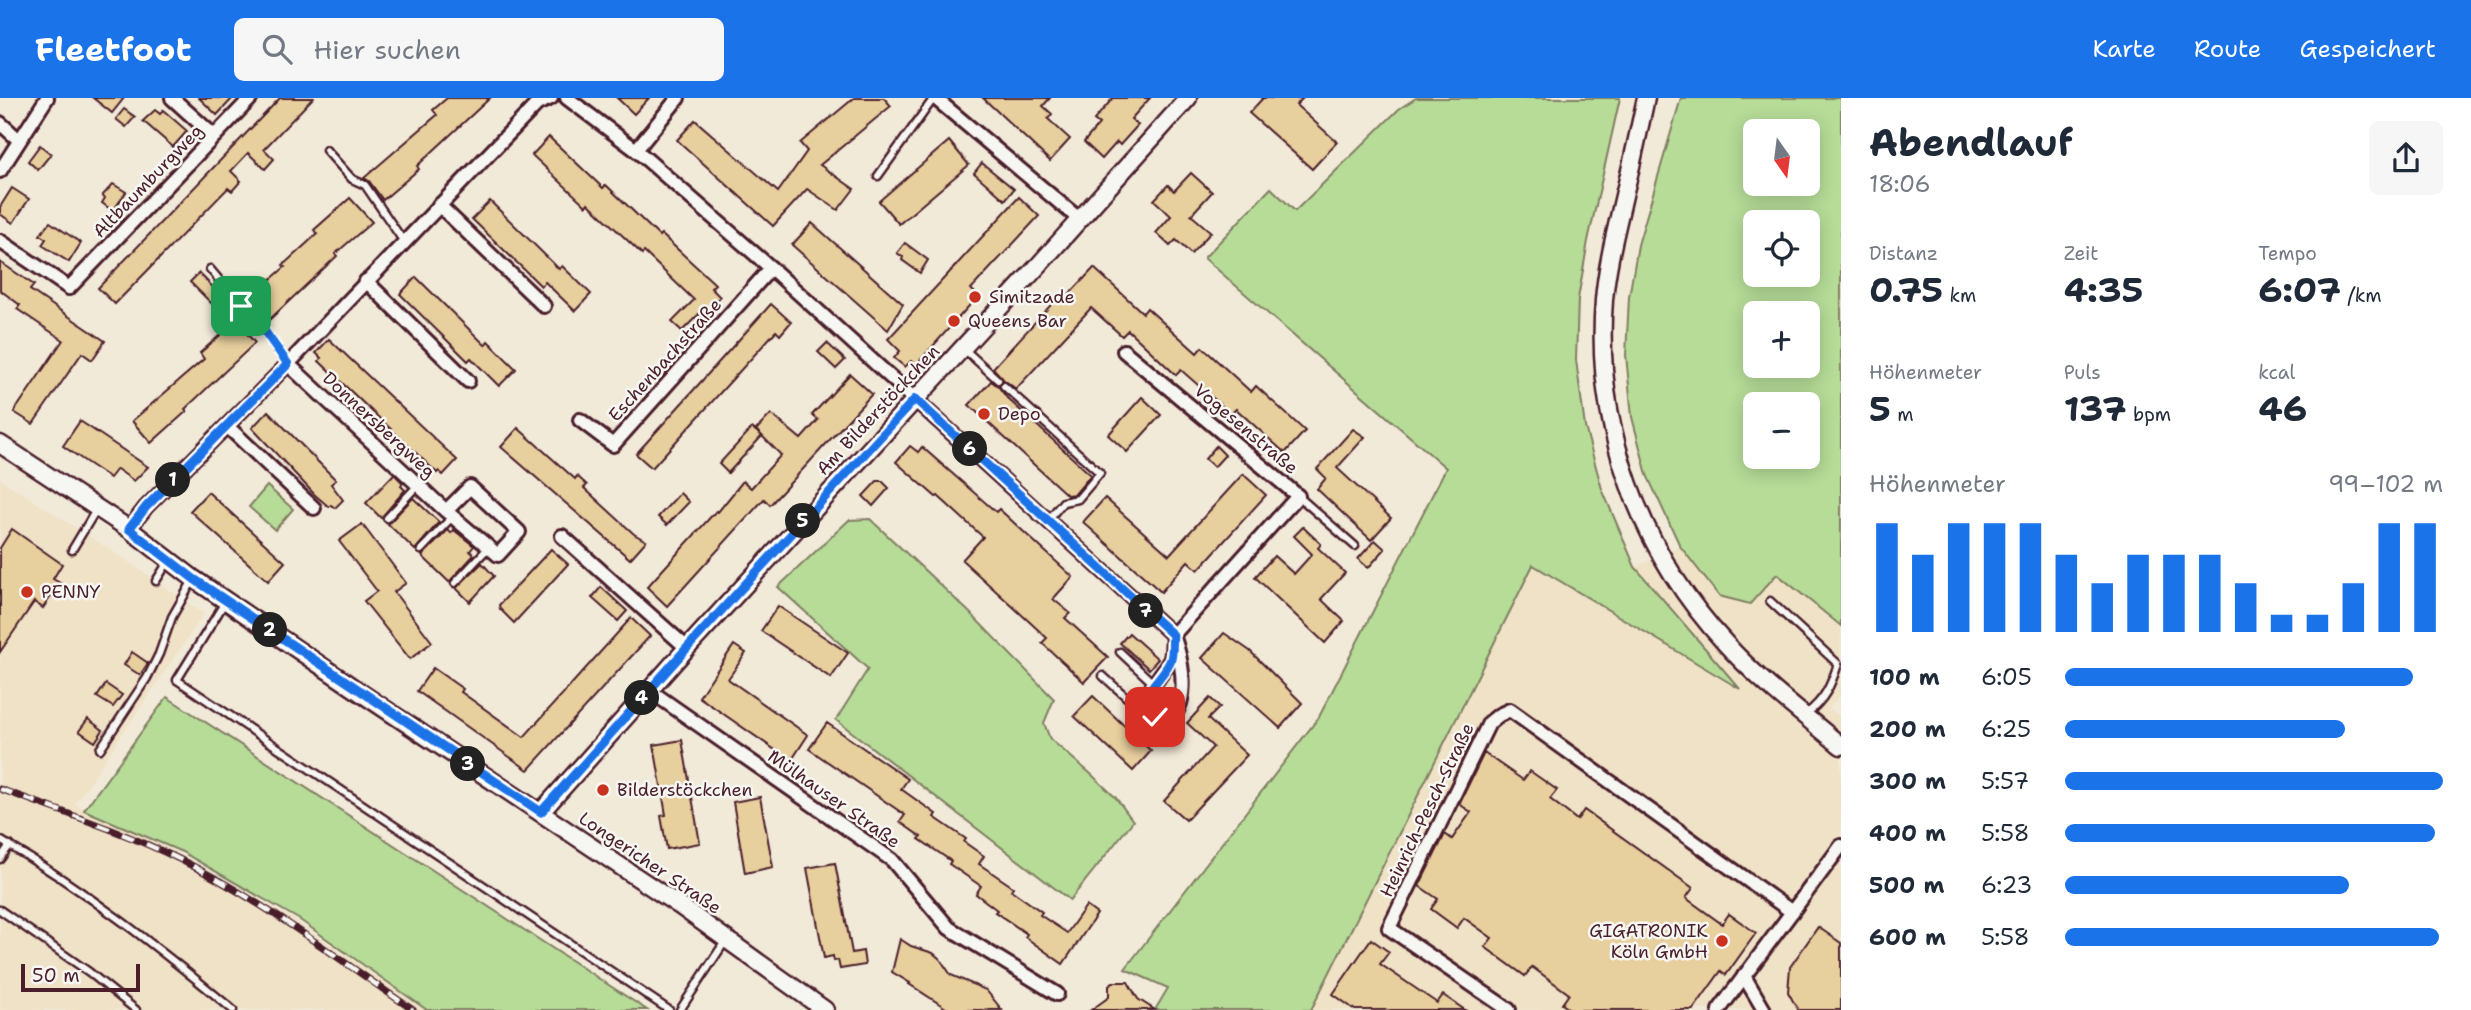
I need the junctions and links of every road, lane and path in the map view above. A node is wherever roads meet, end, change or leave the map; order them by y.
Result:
1 (47, 98) edge
2 (172, 98) edge
3 (251, 98) edge
4 (551, 98) edge
5 (567, 98) edge
6 (678, 98) edge
7 (1188, 98) edge
8 (1646, 98) edge
9 (1656, 98) edge
10 (940, 99) edge
11 (0, 123) edge
12 (214, 136) junction
13 (19, 139) junction
14 (326, 150) dead end
15 (636, 150) junction
16 (1631, 169) junction
17 (0, 171) edge
18 (878, 176) dead end
19 (439, 205) junction
20 (1079, 219) junction
21 (0, 241) edge
22 (404, 242) junction
23 (771, 268) junction
24 (210, 269) dead end
25 (366, 281) junction
26 (544, 306) dead end
27 (962, 347) junction
28 (1124, 351) dead end
29 (288, 364) junction
30 (998, 380) dead end
31 (468, 381) dead end
32 (1004, 386) dead end
33 (915, 399) junction
34 (580, 420) dead end
35 (227, 426) junction
36 (0, 444) edge
37 (418, 485) junction
38 (1298, 495) junction
39 (314, 508) dead end
40 (96, 510) junction
41 (450, 513) junction
42 (387, 518) dead end
43 (1048, 520) junction
44 (129, 529) junction
45 (562, 536) dead end
46 (1355, 546) dead end
47 (489, 547) junction
48 (72, 550) dead end
49 (421, 550) dead end
50 (169, 561) junction
51 (194, 579) junction
52 (156, 581) dead end
53 (455, 583) dead end
54 (227, 601) junction
55 (1770, 601) dead end
56 (1173, 635) junction
57 (687, 648) junction
58 (1119, 652) dead end
59 (1103, 676) dead end
60 (1154, 684) junction
61 (649, 690) junction
62 (1146, 705) junction
63 (1804, 715) junction
64 (1841, 746) edge
65 (100, 750) dead end
66 (541, 812) junction
67 (0, 840) edge
68 (10, 845) junction
69 (1841, 846) edge
70 (0, 859) edge
71 (0, 910) edge
72 (1792, 912) junction
73 (727, 939) junction
74 (1744, 976) junction
75 (1057, 994) dead end
76 (136, 1010) edge
77 (233, 1010) edge
78 (669, 1010) edge
79 (680, 1010) edge
80 (825, 1010) edge
81 (1509, 1010) edge
82 (1719, 1010) edge
83 (1764, 1010) edge

1 - 13 street
2 - 12 street
3 - 12 street, Altbaumburgweg
4 - 19 street
5 - 15 street
6 - 15 street
7 - 20 street, Am Bilderstöckchen
8 - 16 street
9 - 16 street
10 - 18 lane
10 - 20 street
11 - 13 street
12 - 21 street, Altbaumburgweg
13 - 17 street
14 - 22 lane
15 - 23 street
16 - 63 street
19 - 22 street
19 - 26 street
20 - 27 street, Am Bilderstöckchen
22 - 25 street
23 - 33 street
23 - 34 street, Eschenbachstraße
24 - 29 lane
25 - 29 street
25 - 31 street
27 - 30 lane
27 - 33 street, Am Bilderstöckchen
28 - 38 street, Vogesenstraße
29 - 35 street
29 - 37 street, Donnersbergweg
32 - 43 lane
33 - 43 street
33 - 57 street, Am Bilderstöckchen
35 - 39 street
35 - 44 street
36 - 40 street, Longericher Straße
37 - 41 street, Donnersbergweg
37 - 42 lane
38 - 46 lane
38 - 56 street, Vogesenstraße
40 - 44 street, Longericher Straße
40 - 48 lane
41 - 47 street, Donnersbergweg
41 - 47 street
41 - 49 lane
43 - 56 street
44 - 50 street, Longericher Straße
45 - 57 street
47 - 53 lane
50 - 51 street, Longericher Straße
50 - 52 lane
51 - 54 street, Longericher Straße
51 - 65 lane
54 - 66 street, Longericher Straße
54 - 78 lane
55 - 63 lane
56 - 60 street, Vogesenstraße
56 - 62 street
57 - 61 street, Am Bilderstöckchen
58 - 60 lane
59 - 62 lane
60 - 62 street, Vogesenstraße
61 - 66 street, Am Bilderstöckchen
61 - 75 street, Mülhauser Straße
63 - 64 street
66 - 73 street, Longericher Straße
67 - 68 lane
68 - 70 lane
68 - 77 lane
69 - 72 street
71 - 76 lane
72 - 74 street
72 - 81 street, Heinrich-Pesch-Straße
73 - 79 lane
73 - 80 street, Longericher Straße
74 - 82 street
74 - 83 street

